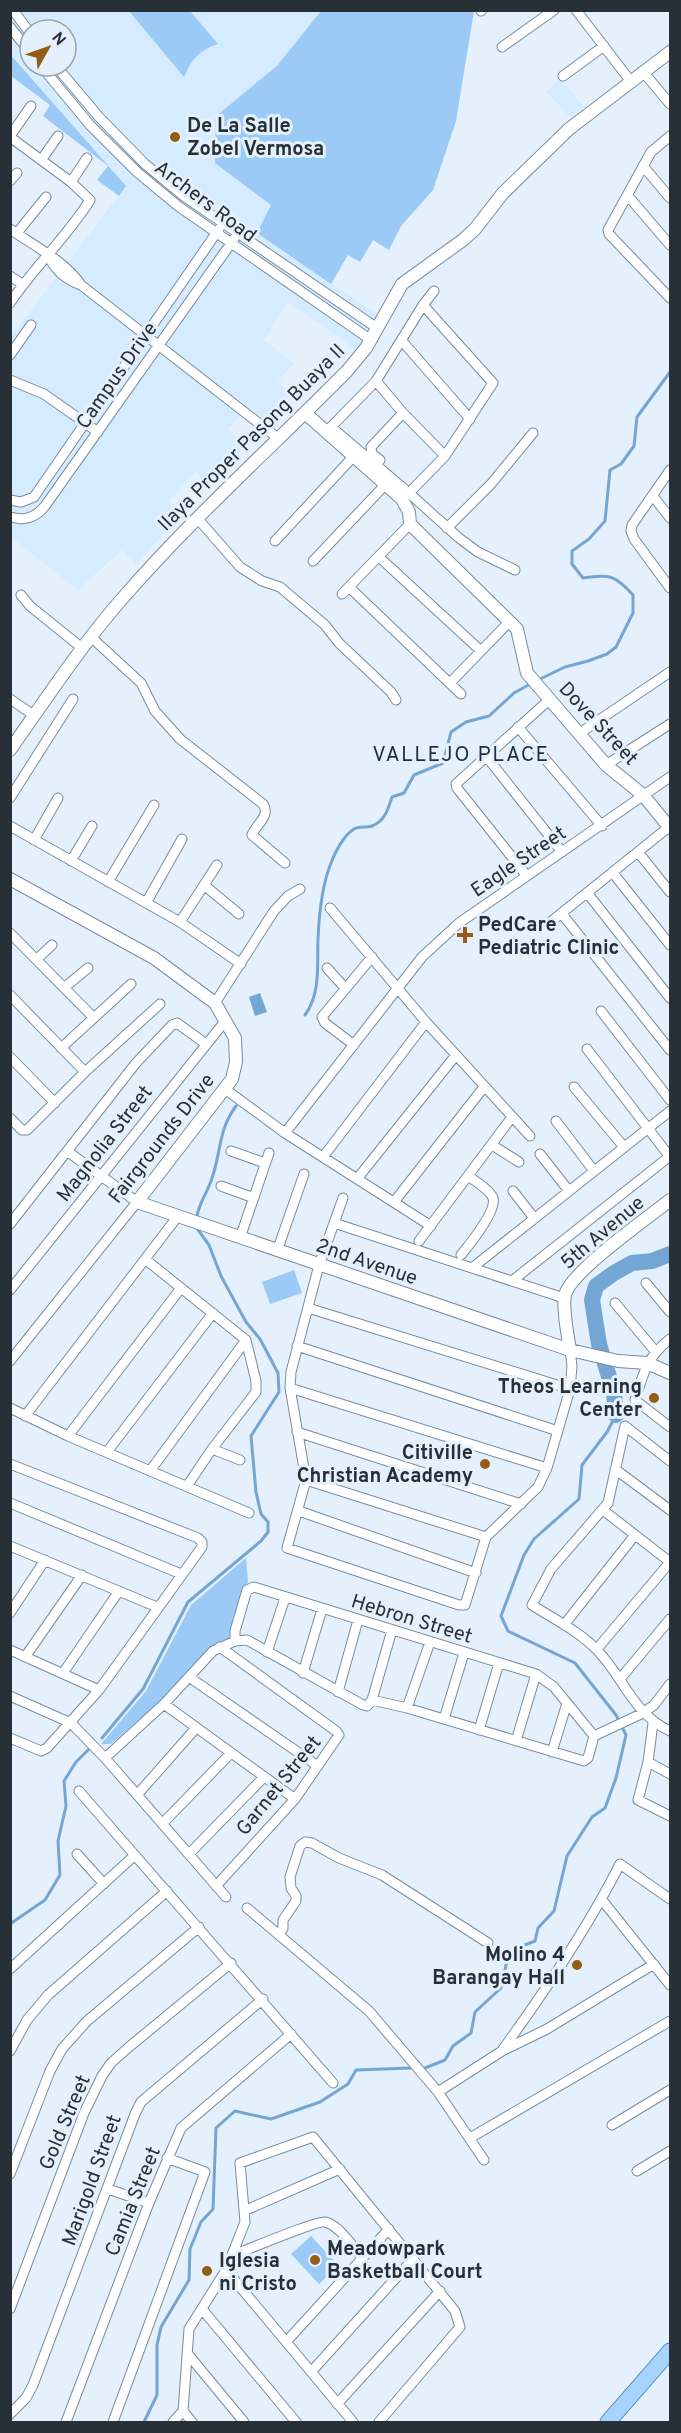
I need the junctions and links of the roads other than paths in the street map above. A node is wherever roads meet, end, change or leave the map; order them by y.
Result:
1 (554, 10) edge
2 (576, 10) edge
3 (604, 46) junction
4 (502, 47) dead end
5 (670, 52) edge
6 (644, 73) junction
7 (563, 76) dead end
8 (51, 78) edge
9 (66, 78) edge
10 (632, 82) junction
11 (670, 104) edge
12 (31, 106) dead end
13 (58, 136) dead end
14 (10, 137) edge
15 (667, 139) edge
16 (670, 150) edge
17 (87, 158) dead end
18 (42, 159) junction
19 (643, 166) junction
20 (71, 182) junction
21 (628, 196) junction
22 (45, 197) dead end
23 (670, 198) edge
24 (224, 222) junction
25 (14, 231) edge
26 (216, 233) junction
27 (239, 233) junction
28 (232, 243) junction
29 (670, 245) edge
30 (48, 256) junction
31 (10, 276) edge
32 (22, 284) junction
33 (434, 291) dead end
34 (670, 298) edge
35 (10, 303) edge
36 (423, 305) junction
37 (31, 325) dead end
38 (377, 328) junction
39 (147, 335) junction
40 (371, 340) junction
41 (402, 341) junction
42 (159, 345) junction
43 (10, 355) edge
44 (10, 380) edge
45 (376, 381) junction
46 (305, 413) junction
47 (403, 413) junction
48 (470, 419) junction
49 (86, 423) junction
50 (328, 430) junction
51 (98, 432) junction
52 (533, 433) dead end
53 (279, 439) junction
54 (445, 456) junction
55 (353, 457) junction
56 (670, 470) edge
57 (385, 485) junction
58 (411, 491) junction
59 (653, 496) junction
60 (10, 501) edge
61 (10, 517) edge
62 (670, 518) edge
63 (198, 519) junction
64 (410, 524) junction
65 (447, 528) junction
66 (274, 541) dead end
67 (379, 556) junction
68 (313, 561) dead end
69 (515, 570) dead end
70 (670, 588) edge
71 (21, 595) dead end
72 (510, 621) junction
73 (91, 637) junction
74 (82, 648) junction
75 (481, 651) junction
76 (670, 672) edge
77 (450, 683) junction
78 (461, 694) dead end
79 (10, 699) edge
80 (72, 699) dead end
81 (550, 699) junction
82 (396, 700) dead end
83 (34, 716) junction
84 (670, 724) edge
85 (518, 727) junction
86 (580, 733) junction
87 (10, 750) edge
88 (486, 756) junction
89 (606, 765) junction
90 (670, 777) edge
91 (643, 795) junction
92 (10, 798) edge
93 (58, 798) dead end
94 (154, 805) dead end
95 (10, 826) edge
96 (92, 826) dead end
97 (602, 826) junction
98 (670, 827) edge
99 (182, 839) dead end
100 (34, 840) junction
101 (562, 852) junction
102 (638, 852) junction
103 (71, 861) junction
104 (285, 863) dead end
105 (217, 865) dead end
106 (614, 873) junction
107 (527, 876) junction
108 (10, 879) edge
109 (108, 882) junction
110 (204, 885) junction
111 (300, 889) dead end
112 (670, 892) edge
113 (588, 894) junction
114 (146, 903) junction
115 (330, 908) dead end
116 (239, 914) dead end
117 (562, 914) junction
118 (180, 922) junction
119 (548, 924) dead end
120 (10, 933) edge
121 (52, 945) dead end
122 (670, 945) edge
123 (372, 957) junction
124 (37, 959) junction
125 (241, 964) junction
126 (88, 968) dead end
127 (327, 968) dead end
128 (131, 984) dead end
129 (65, 987) junction
130 (345, 988) junction
131 (399, 988) junction
132 (10, 994) edge
133 (670, 998) edge
134 (215, 1003) junction
135 (160, 1004) dead end
136 (601, 1011) dead end
137 (94, 1018) junction
138 (226, 1020) junction
139 (426, 1022) junction
140 (206, 1044) junction
141 (354, 1045) junction
142 (61, 1048) junction
143 (587, 1049) dead end
144 (670, 1050) edge
145 (456, 1055) junction
146 (10, 1057) edge
147 (85, 1072) junction
148 (484, 1086) junction
149 (574, 1087) dead end
150 (225, 1089) junction
151 (670, 1100) edge
152 (55, 1103) junction
153 (670, 1111) edge
154 (512, 1117) junction
155 (10, 1118) edge
156 (556, 1121) dead end
157 (648, 1128) junction
158 (285, 1132) junction
159 (531, 1136) dead end
160 (492, 1144) junction
161 (624, 1147) junction
162 (67, 1151) junction
163 (231, 1151) dead end
164 (269, 1153) dead end
165 (540, 1154) dead end
166 (322, 1156) junction
167 (670, 1157) edge
168 (519, 1162) dead end
169 (265, 1163) junction
170 (594, 1171) junction
171 (304, 1174) dead end
172 (468, 1176) junction
173 (101, 1177) junction
174 (357, 1179) junction
175 (221, 1186) dead end
176 (513, 1191) dead end
177 (569, 1191) junction
178 (254, 1198) junction
179 (343, 1198) dead end
180 (670, 1200) edge
181 (137, 1202) junction
182 (394, 1202) junction
183 (178, 1216) junction
184 (534, 1218) junction
185 (334, 1223) junction
186 (10, 1224) edge
187 (430, 1226) junction
188 (240, 1238) junction
189 (419, 1241) dead end
190 (277, 1251) junction
191 (461, 1255) dead end
192 (145, 1259) junction
193 (319, 1265) junction
194 (472, 1268) junction
195 (512, 1281) junction
196 (646, 1283) dead end
197 (181, 1288) junction
198 (10, 1290) edge
199 (564, 1298) junction
200 (615, 1303) dead end
201 (308, 1308) junction
202 (670, 1312) edge
203 (213, 1313) junction
204 (246, 1340) junction
205 (670, 1340) edge
206 (297, 1346) junction
207 (574, 1351) junction
208 (656, 1351) junction
209 (10, 1361) edge
210 (646, 1363) junction
211 (670, 1373) edge
212 (290, 1388) junction
213 (570, 1389) junction
214 (10, 1408) edge
215 (25, 1416) junction
216 (670, 1427) edge
217 (558, 1431) junction
218 (297, 1432) junction
219 (68, 1436) junction
220 (212, 1449) junction
221 (107, 1452) junction
222 (240, 1460) dead end
223 (670, 1461) edge
224 (10, 1464) edge
225 (547, 1468) junction
226 (615, 1469) junction
227 (150, 1471) junction
228 (306, 1480) junction
229 (187, 1486) junction
230 (10, 1503) edge
231 (521, 1504) junction
232 (603, 1510) junction
233 (670, 1510) edge
234 (299, 1511) junction
235 (249, 1513) dead end
236 (635, 1535) junction
237 (486, 1537) junction
238 (10, 1546) edge
239 (45, 1560) junction
240 (670, 1562) edge
241 (476, 1573) junction
242 (181, 1574) junction
243 (82, 1575) junction
244 (119, 1591) junction
245 (285, 1598) junction
246 (157, 1607) junction
247 (322, 1609) junction
248 (10, 1613) edge
249 (670, 1619) edge
250 (358, 1620) junction
251 (564, 1625) junction
252 (392, 1630) junction
253 (235, 1641) junction
254 (430, 1642) junction
255 (220, 1647) junction
256 (597, 1649) junction
257 (10, 1650) edge
258 (267, 1652) junction
259 (464, 1653) junction
260 (25, 1657) junction
261 (499, 1663) junction
262 (303, 1673) junction
263 (63, 1674) junction
264 (536, 1674) junction
265 (189, 1677) junction
266 (620, 1679) junction
267 (670, 1684) edge
268 (99, 1690) junction
269 (338, 1692) junction
270 (10, 1696) edge
271 (372, 1700) junction
272 (567, 1703) junction
273 (164, 1704) junction
274 (407, 1708) junction
275 (643, 1713) junction
276 (444, 1719) junction
277 (71, 1723) junction
278 (653, 1723) junction
279 (196, 1728) junction
280 (479, 1730) junction
281 (670, 1731) edge
282 (594, 1736) junction
283 (10, 1738) edge
284 (516, 1741) junction
285 (552, 1752) junction
286 (231, 1753) junction
287 (105, 1758) junction
288 (648, 1762) junction
289 (318, 1766) junction
290 (670, 1774) edge
291 (264, 1777) junction
292 (79, 1791) dead end
293 (137, 1795) junction
294 (295, 1799) junction
295 (670, 1816) edge
296 (162, 1824) junction
297 (77, 1854) dead end
298 (189, 1854) junction
299 (135, 1855) junction
300 (104, 1884) junction
301 (216, 1886) junction
302 (167, 1891) junction
303 (226, 1897) dead end
304 (670, 1899) edge
305 (602, 1900) junction
306 (247, 1908) dead end
307 (199, 1927) junction
308 (279, 1935) junction
309 (488, 1943) dead end
310 (231, 1963) junction
311 (654, 1964) junction
312 (10, 1969) edge
313 (670, 1985) edge
314 (263, 1999) junction
315 (670, 2021) edge
316 (291, 2034) junction
317 (10, 2051) edge
318 (502, 2051) junction
319 (333, 2083) dead end
320 (670, 2090) edge
321 (438, 2092) junction
322 (612, 2125) dead end
323 (470, 2138) junction
324 (670, 2151) edge
325 (167, 2157) junction
326 (484, 2160) dead end
327 (340, 2169) junction
328 (637, 2171) dead end
329 (10, 2174) edge
330 (108, 2189) junction
331 (149, 2203) junction
332 (246, 2210) junction
333 (389, 2229) junction
334 (233, 2255) junction
335 (362, 2258) junction
336 (413, 2259) junction
337 (226, 2270) junction
338 (440, 2291) junction
339 (10, 2308) edge
340 (202, 2309) junction
341 (286, 2342) junction
342 (670, 2351) edge
343 (187, 2353) junction
344 (311, 2373) junction
345 (337, 2404) junction
346 (183, 2411) junction
347 (11, 2413) edge
348 (18, 2422) edge
349 (66, 2422) edge
350 (113, 2422) edge
351 (173, 2422) edge
352 (192, 2422) edge
353 (244, 2422) edge
354 (296, 2422) edge
355 (353, 2422) edge
356 (379, 2422) edge
357 (608, 2422) edge

1 - 4 street
2 - 3 street
3 - 7 street
3 - 10 street
5 - 6 street, Ilaya Proper Pasong Buaya II
6 - 10 street, Ilaya Proper Pasong Buaya II
6 - 11 street
8 - 26 street, Archers Road
9 - 24 street, Archers Road
10 - 38 street, Ilaya Proper Pasong Buaya II
12 - 14 street
13 - 18 street
14 - 18 street
15 - 16 street
15 - 19 street
17 - 20 street
18 - 20 street
19 - 21 street
19 - 23 street
20 - 30 street
21 - 29 street
21 - 34 street
22 - 25 street
24 - 26 street, Campus Drive
24 - 27 street, Archers Road
25 - 30 street
26 - 28 street, Archers Road
26 - 39 street, Campus Drive
27 - 28 street, Campus Drive
27 - 38 street, Archers Road
28 - 40 street, Archers Road
28 - 42 street, Campus Drive
30 - 32 street
30 - 39 street
31 - 32 street
32 - 35 street
33 - 36 street
36 - 41 street
36 - 48 street
37 - 43 street
38 - 40 street, Ilaya Proper Pasong Buaya II
39 - 42 street
39 - 49 street, Campus Drive
40 - 46 street, Ilaya Proper Pasong Buaya II
41 - 45 street
41 - 48 street
42 - 51 street, Campus Drive
42 - 53 street
44 - 49 street
45 - 47 street
45 - 50 street
46 - 50 street
46 - 53 street, Ilaya Proper Pasong Buaya II
47 - 54 street
47 - 58 street
48 - 54 street
49 - 51 street
49 - 60 street, Campus Drive
50 - 55 street
50 - 58 street
51 - 61 street, Campus Drive
52 - 65 street
53 - 63 street, Ilaya Proper Pasong Buaya II
54 - 58 street
55 - 57 street
55 - 66 street
56 - 59 street
57 - 64 street
57 - 68 street
58 - 65 street
59 - 62 street
59 - 70 street
63 - 73 street, Ilaya Proper Pasong Buaya II
63 - 82 street
64 - 67 street
64 - 72 street
65 - 69 street
67 - 75 street
67 - 77 street
71 - 74 street
72 - 75 street
72 - 81 street, Dove Street
73 - 74 street, Ilaya Proper Pasong Buaya II
73 - 104 street
74 - 83 street, Ilaya Proper Pasong Buaya II
75 - 77 street
76 - 86 street
77 - 78 street
79 - 83 street
80 - 92 street
81 - 85 street
81 - 86 street, Dove Street
83 - 87 street, Ilaya Proper Pasong Buaya II
84 - 89 street
85 - 88 street
85 - 97 street
86 - 89 street, Dove Street
88 - 101 street
88 - 107 street
89 - 91 street, Dove Street
90 - 91 street, Eagle Street
91 - 97 street, Eagle Street
91 - 98 street, Dove Street
93 - 100 street
94 - 109 street
95 - 100 street
96 - 103 street
97 - 101 street, Eagle Street
98 - 102 street
99 - 114 street
100 - 103 street
101 - 107 street, Eagle Street
102 - 106 street
102 - 112 street
103 - 109 street
105 - 110 street
106 - 113 street
106 - 122 street
107 - 131 street, Eagle Street
108 - 134 street, Fairgrounds Drive
109 - 114 street
110 - 116 street
110 - 118 street
111 - 125 street
113 - 117 street
113 - 133 street
114 - 118 street
115 - 123 street
117 - 119 street
117 - 144 street
118 - 125 street
120 - 124 street
121 - 124 street
123 - 130 street
123 - 131 street
124 - 129 street
125 - 134 street
126 - 129 street
127 - 130 street
128 - 137 street
129 - 137 street
130 - 141 street
131 - 139 street
131 - 141 street, Eagle Street
132 - 142 street
134 - 138 street, Fairgrounds Drive
135 - 147 street
136 - 151 street
137 - 142 street
138 - 140 street, Magnolia Street
138 - 150 street, Fairgrounds Drive
139 - 145 street
139 - 166 street
140 - 162 street
140 - 173 street, Magnolia Street
141 - 158 street, Eagle Street
142 - 147 street
143 - 157 street
145 - 148 street
145 - 174 street
146 - 152 street
147 - 152 street
148 - 154 street
148 - 182 street
149 - 161 street
150 - 158 street
150 - 181 street, Fairgrounds Drive
152 - 155 street
153 - 157 street
154 - 159 street
154 - 160 street
156 - 170 street
157 - 161 street
157 - 167 street
158 - 166 street
160 - 168 street
160 - 172 street
161 - 170 street
162 - 173 street, 2nd Avenue
162 - 186 street
163 - 169 street
164 - 169 street
165 - 177 street
166 - 174 street
167 - 195 street
169 - 178 street
170 - 177 street
171 - 190 street
172 - 187 street
172 - 191 street
173 - 181 street, 2nd Avenue
173 - 198 street, Magnolia Street
174 - 182 street
175 - 178 street
176 - 184 street
177 - 184 street
178 - 188 street
179 - 185 street
180 - 199 street, 5th Avenue
181 - 183 street, 2nd Avenue
181 - 209 street, Fairgrounds Drive
182 - 187 street
183 - 188 street, 2nd Avenue
183 - 192 street
184 - 194 street
185 - 193 street
185 - 194 street
187 - 189 street
188 - 190 street, 2nd Avenue
190 - 193 street, 2nd Avenue
192 - 197 street
192 - 215 street
193 - 201 street
193 - 207 street, 2nd Avenue
194 - 195 street
195 - 199 street
196 - 202 street
197 - 203 street
197 - 219 street
199 - 207 street
200 - 208 street
201 - 206 street
201 - 213 street
203 - 204 street
203 - 221 street
204 - 220 street
204 - 227 street
205 - 208 street
206 - 212 street
206 - 217 street
207 - 210 street, 2nd Avenue
207 - 213 street
208 - 210 street
210 - 211 street, 2nd Avenue
210 - 216 street
212 - 218 street
212 - 225 street
213 - 217 street
214 - 215 street
215 - 219 street
217 - 225 street
218 - 228 street
218 - 231 street
219 - 221 street
220 - 222 street
220 - 229 street
221 - 227 street
223 - 226 street
224 - 242 street
225 - 231 street
226 - 232 street
226 - 233 street
227 - 229 street
228 - 234 street
228 - 237 street
229 - 235 street
230 - 242 street
231 - 237 street
232 - 236 street
232 - 251 street
234 - 241 street
234 - 241 street
236 - 240 street
236 - 251 street
237 - 241 street
238 - 239 street
239 - 243 street
239 - 248 street
240 - 256 street
242 - 246 street
243 - 244 street
243 - 260 street
244 - 246 street
244 - 263 street
245 - 247 street, Hebron Street
245 - 253 street, Hebron Street
245 - 258 street
246 - 268 street
247 - 250 street, Hebron Street
247 - 262 street
249 - 266 street
250 - 252 street, Hebron Street
250 - 269 street
251 - 256 street
252 - 254 street, Hebron Street
252 - 271 street
253 - 255 street
253 - 258 street
254 - 259 street, Hebron Street
254 - 274 street
255 - 265 street
255 - 289 street, Garnet Street
256 - 266 street
257 - 260 street
258 - 262 street
259 - 261 street, Hebron Street
259 - 276 street
260 - 263 street
261 - 264 street, Hebron Street
261 - 280 street
262 - 269 street
263 - 268 street
264 - 272 street, Hebron Street
264 - 284 street
265 - 273 street
265 - 289 street
266 - 275 street
267 - 275 street
268 - 277 street
269 - 271 street
270 - 277 street
271 - 274 street
272 - 282 street, Hebron Street
272 - 285 street
273 - 279 street
273 - 287 street
274 - 276 street
275 - 278 street
275 - 282 street
276 - 280 street
277 - 283 street
277 - 287 street
278 - 281 street
278 - 288 street
279 - 286 street
279 - 293 street
280 - 284 street
282 - 285 street
284 - 285 street
286 - 291 street
286 - 296 street
287 - 293 street
288 - 290 street
288 - 295 street
289 - 294 street, Garnet Street
291 - 294 street
291 - 298 street
292 - 299 street
293 - 296 street
294 - 301 street, Garnet Street
296 - 298 street
297 - 300 street
298 - 301 street
299 - 300 street
299 - 302 street
300 - 312 street
301 - 303 street
302 - 307 street
302 - 317 street
304 - 305 street
305 - 311 street
305 - 318 street
306 - 308 street
307 - 310 street
307 - 329 street
308 - 309 street
308 - 321 street
310 - 314 street
310 - 339 street, Gold Street
311 - 313 street
311 - 318 street
314 - 316 street
314 - 330 street, Marigold Street
315 - 323 street
316 - 319 street
316 - 325 street, Camia Street
318 - 321 street
320 - 322 street
321 - 323 street
323 - 326 street
324 - 328 street
325 - 331 street, Camia Street
325 - 350 street
327 - 332 street
327 - 332 street
327 - 333 street
330 - 331 street
330 - 347 street, Marigold Street
331 - 349 street, Camia Street
332 - 334 street
333 - 335 street
333 - 336 street
334 - 335 street
334 - 337 street
335 - 341 street
336 - 338 street
336 - 344 street
337 - 340 street
337 - 341 street
338 - 345 street
338 - 356 street
340 - 343 street
340 - 354 street
341 - 344 street
342 - 357 main road
343 - 346 street
343 - 353 street
344 - 345 street
345 - 355 street
346 - 351 street
346 - 352 street
347 - 348 street

